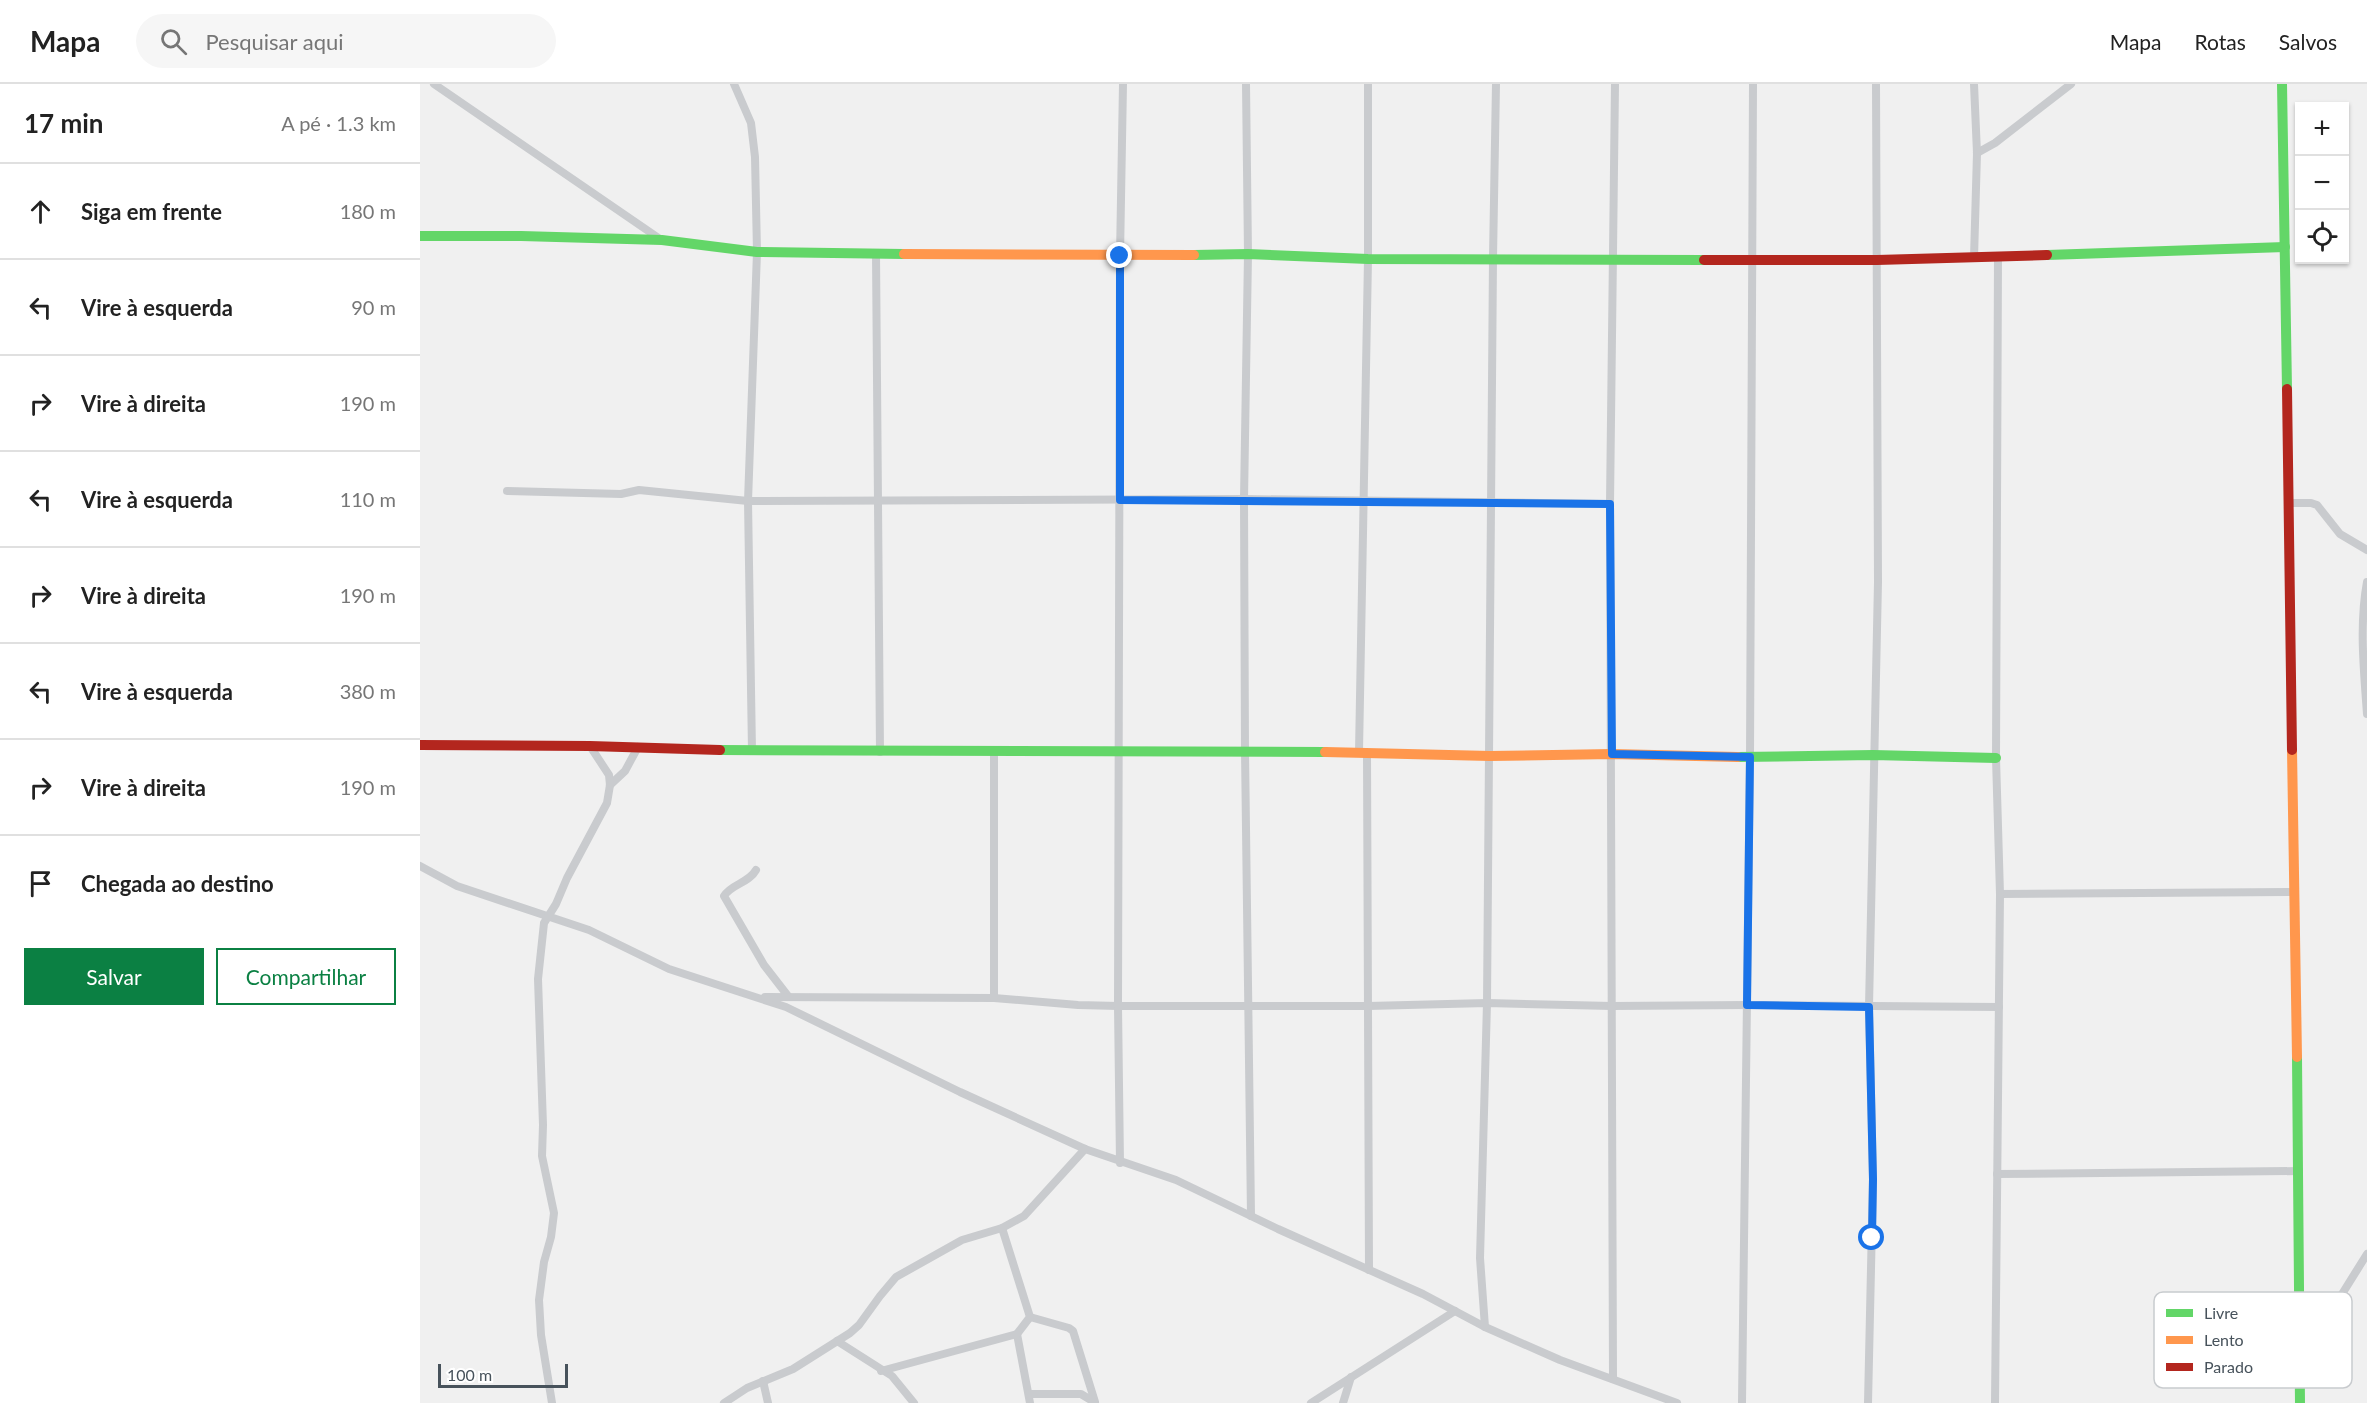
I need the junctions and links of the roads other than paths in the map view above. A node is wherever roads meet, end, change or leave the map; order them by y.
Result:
1 (434, 84) edge
2 (734, 84) edge
3 (1123, 84) edge
4 (1246, 84) edge
5 (1368, 84) edge
6 (1496, 84) edge
7 (1615, 84) edge
8 (1753, 84) edge
9 (1876, 84) edge
10 (1974, 84) edge
11 (2071, 84) edge
12 (2282, 84) edge
13 (1977, 153) junction
14 (420, 236) edge
15 (662, 240) junction
16 (2285, 247) junction
17 (757, 252) junction
18 (876, 254) junction
19 (1248, 254) junction
20 (1120, 256) junction
21 (1998, 256) junction
22 (1492, 258) junction
23 (1974, 258) junction
24 (1368, 259) junction
25 (1612, 260) junction
26 (1877, 260) junction
27 (1753, 261) junction
28 (507, 491) dead end
29 (879, 500) junction
30 (1120, 500) junction
31 (1244, 500) junction
32 (748, 501) junction
33 (1362, 502) junction
34 (1491, 502) junction
35 (2289, 503) junction
36 (1610, 504) junction
37 (2367, 550) edge
38 (2367, 582) edge
39 (2367, 714) edge
40 (420, 745) edge
41 (590, 746) junction
42 (638, 747) junction
43 (752, 751) junction
44 (994, 751) junction
45 (1120, 751) junction
46 (1245, 751) junction
47 (880, 752) junction
48 (1363, 752) junction
49 (1612, 754) junction
50 (1873, 755) junction
51 (1490, 756) junction
52 (1750, 757) junction
53 (1996, 758) junction
54 (610, 785) junction
55 (420, 866) edge
56 (756, 870) dead end
57 (2293, 892) junction
58 (2000, 894) junction
59 (548, 916) junction
60 (788, 996) junction
61 (760, 998) junction
62 (994, 998) junction
63 (1487, 1003) junction
64 (1747, 1005) junction
65 (1118, 1006) junction
66 (1247, 1006) junction
67 (1368, 1006) junction
68 (1612, 1006) junction
69 (1869, 1007) junction
70 (1999, 1007) junction
71 (1085, 1149) junction
72 (1120, 1163) junction
73 (2299, 1171) junction
74 (1997, 1174) junction
75 (1251, 1216) junction
76 (1002, 1228) junction
77 (2367, 1254) edge
78 (1370, 1270) junction
79 (2299, 1292) edge
80 (2343, 1292) edge
81 (1455, 1311) junction
82 (1030, 1317) junction
83 (1485, 1327) junction
84 (1017, 1334) junction
85 (837, 1341) junction
86 (881, 1371) junction
87 (1351, 1377) junction
88 (1613, 1379) junction
89 (762, 1381) junction
90 (2300, 1388) edge
91 (1030, 1399) edge
92 (1673, 1402) edge
93 (552, 1403) edge
94 (724, 1403) edge
95 (768, 1403) edge
96 (914, 1403) edge
97 (1095, 1403) edge
98 (1311, 1403) edge
99 (1343, 1403) edge
100 (1742, 1403) edge
101 (1868, 1403) edge
102 (1995, 1403) edge
103 (2300, 1403) edge

1 - 15 street
2 - 17 street
3 - 20 street
4 - 19 street
5 - 24 street
6 - 22 street
7 - 25 street
8 - 27 street
9 - 26 street
10 - 13 street
11 - 13 street
12 - 16 street
13 - 23 street
14 - 15 street
15 - 17 street
16 - 21 street
16 - 35 street
17 - 18 street
17 - 32 street
18 - 20 street
18 - 29 street
19 - 20 street
19 - 24 street
19 - 31 street
20 - 30 street
21 - 23 street
21 - 53 street
22 - 24 street
22 - 25 street
22 - 34 street
23 - 26 street
24 - 33 street
25 - 27 street
25 - 36 street
26 - 27 street
26 - 50 street
27 - 52 street
28 - 32 street
29 - 30 street
29 - 32 street
29 - 47 street
30 - 31 street
30 - 45 street
31 - 33 street
31 - 46 street
32 - 43 street
33 - 34 street
33 - 48 street
34 - 36 street
34 - 51 street
35 - 37 street
35 - 57 street
36 - 49 street
38 - 39 street
40 - 41 street
41 - 42 street
41 - 54 street
42 - 43 street
42 - 54 street
43 - 47 street
44 - 45 street
44 - 47 street
44 - 62 street
45 - 46 street
45 - 65 street
46 - 48 street
46 - 66 street
48 - 51 street
48 - 67 street
49 - 51 street
49 - 52 street
49 - 68 street
50 - 52 street
50 - 53 street
50 - 69 street
51 - 63 street
52 - 64 street
53 - 58 street
54 - 59 street
55 - 59 street
56 - 60 street
57 - 58 street
57 - 73 street
58 - 70 street
59 - 61 street
59 - 93 street
60 - 61 street
60 - 62 street
61 - 71 street
62 - 65 street
63 - 67 street
63 - 68 street
63 - 83 street
64 - 68 street
64 - 69 street
64 - 100 street
65 - 66 street
65 - 72 street
66 - 67 street
66 - 75 street
67 - 78 street
68 - 88 street
69 - 70 street
69 - 101 street
70 - 74 street
71 - 72 street
71 - 76 street
72 - 75 street
73 - 74 street
73 - 79 street
74 - 102 street
75 - 78 street
76 - 82 street
76 - 85 street
77 - 80 street
78 - 81 street
81 - 83 street
81 - 87 street
82 - 84 street
82 - 97 street
83 - 88 street
84 - 86 street
84 - 91 street
85 - 86 street
85 - 89 street
86 - 96 street
87 - 98 street
87 - 99 street
88 - 92 street
89 - 94 street
89 - 95 street
90 - 103 street
91 - 97 street

